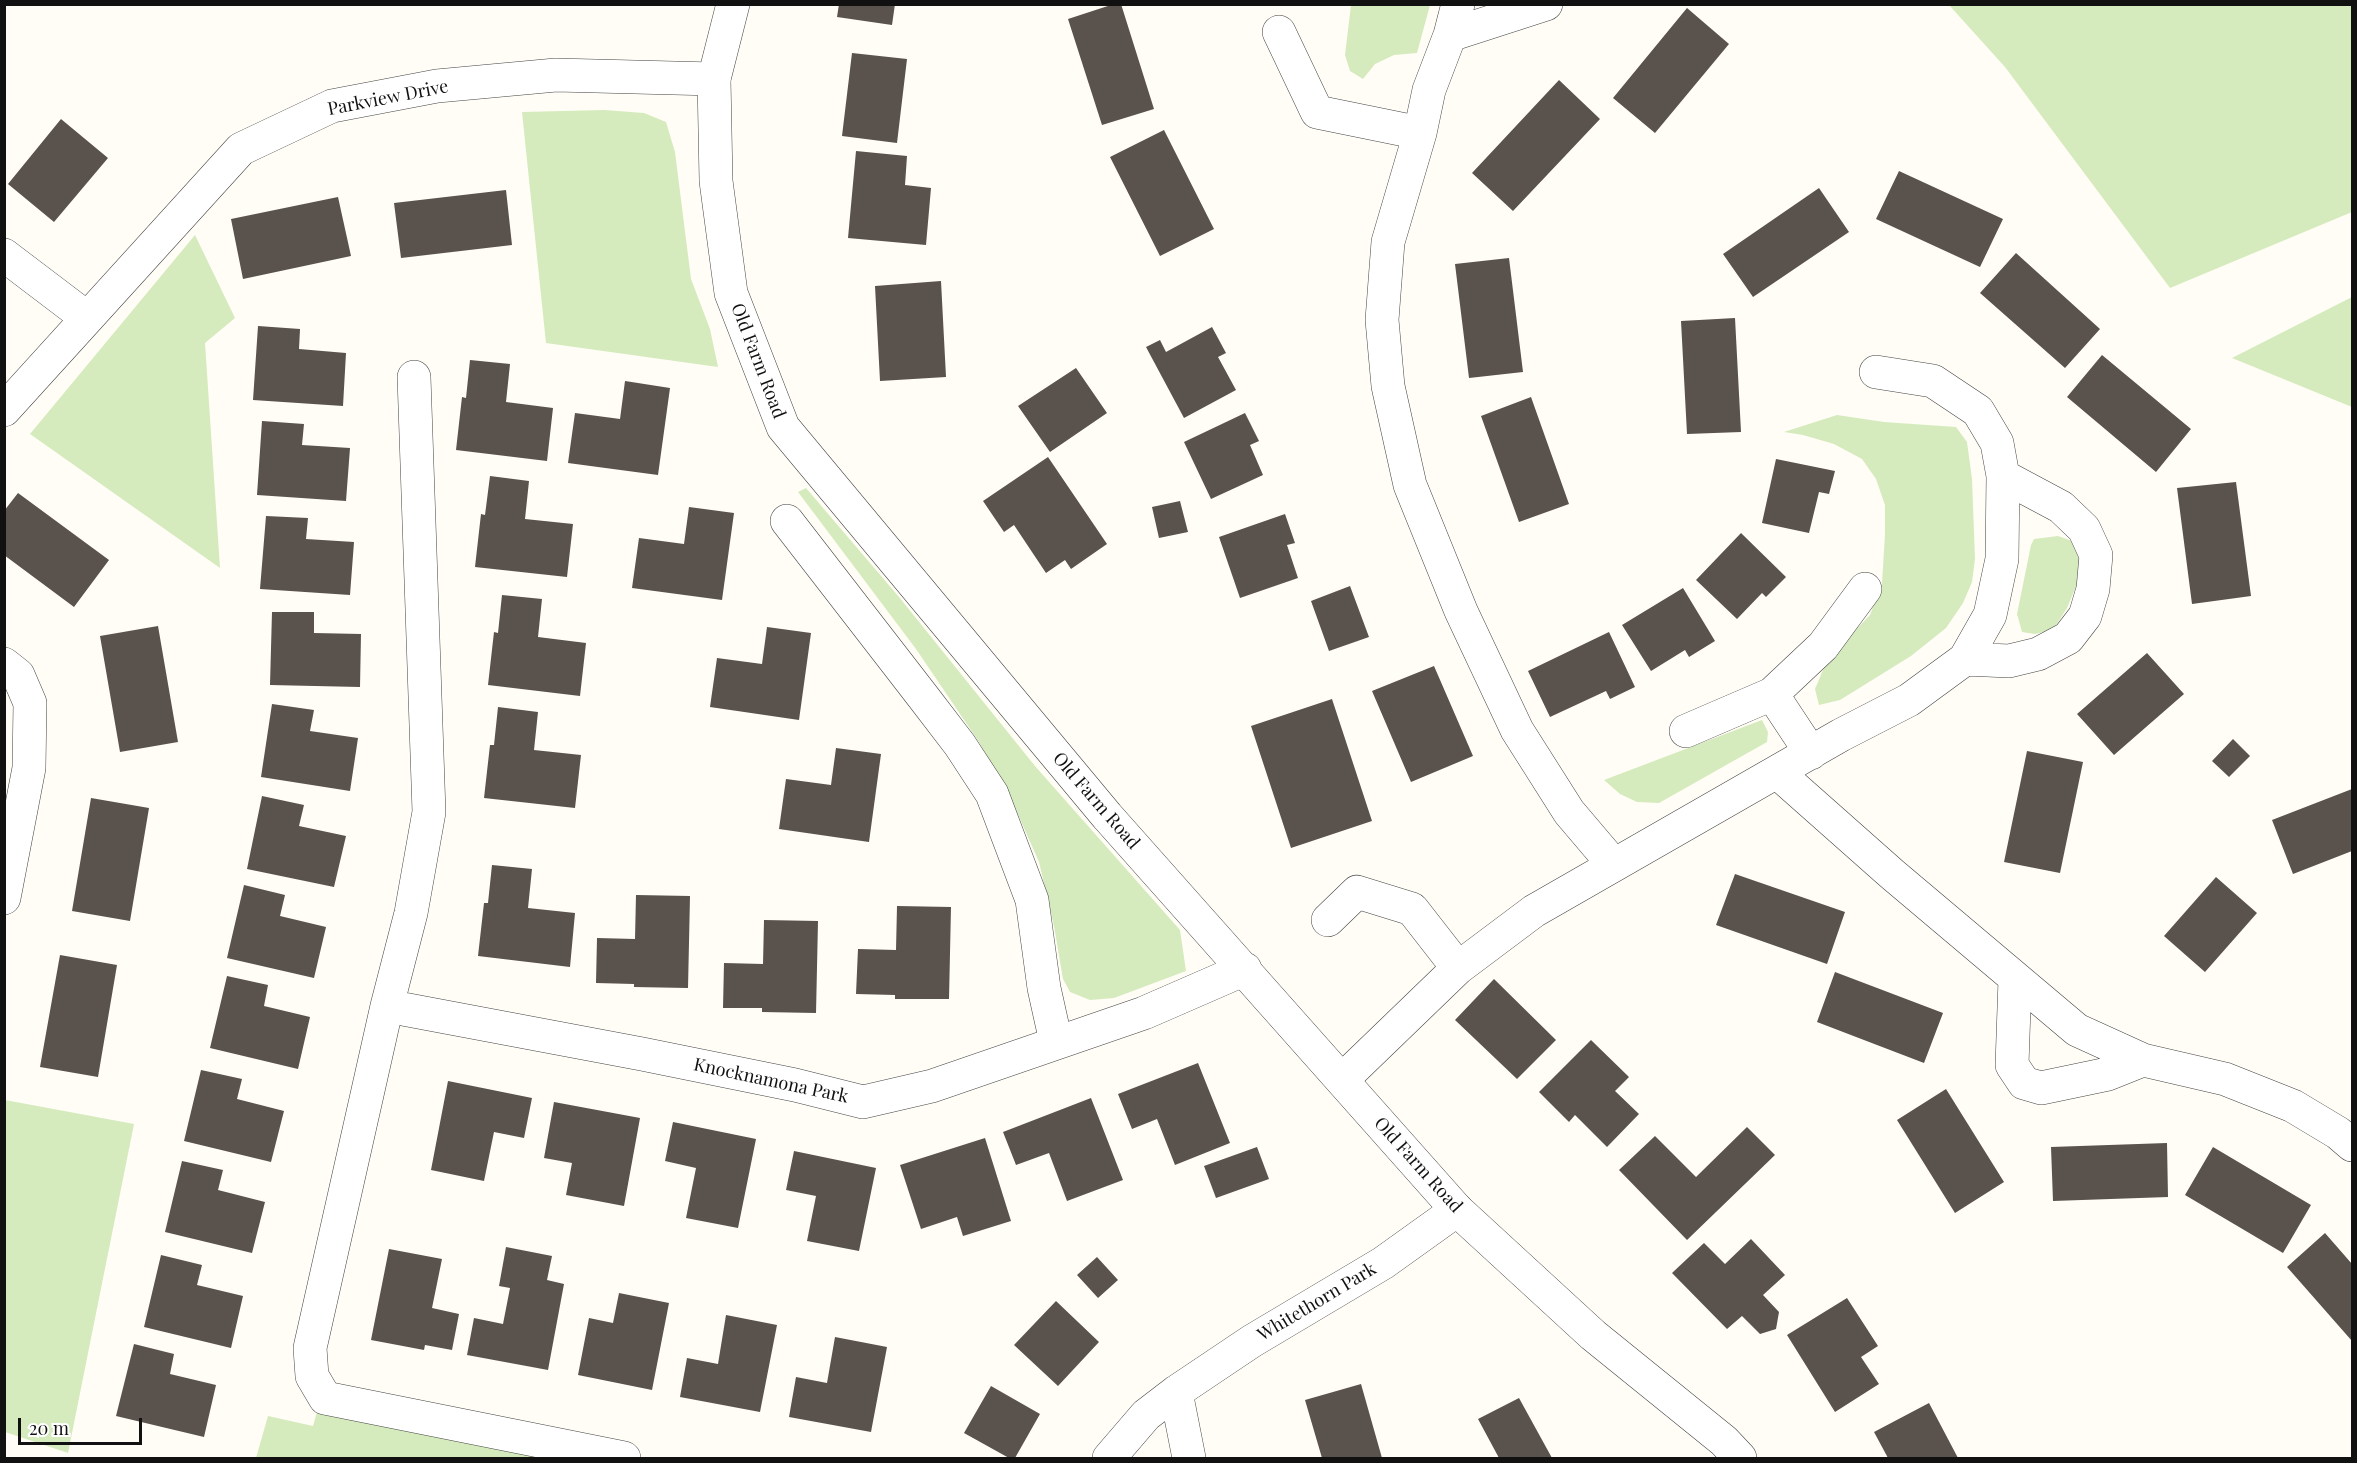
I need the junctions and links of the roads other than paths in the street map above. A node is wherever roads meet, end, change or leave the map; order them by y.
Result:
1 (733, 4) edge
2 (1546, 4) edge
3 (1454, 20) edge
4 (1280, 32) dead end
5 (714, 79) junction
6 (1420, 133) junction
7 (4, 255) edge
8 (87, 318) junction
9 (1876, 372) dead end
10 (414, 377) dead end
11 (4, 410) edge
12 (2003, 476) junction
13 (787, 521) dead end
14 (1865, 589) dead end
15 (1965, 659) junction
16 (4, 664) edge
17 (1772, 694) junction
18 (1686, 731) dead end
19 (1811, 753) junction
20 (1778, 773) junction
21 (1614, 864) junction
22 (4, 898) edge
23 (1328, 920) dead end
24 (1458, 968) junction
25 (1245, 969) junction
26 (2015, 979) junction
27 (387, 1006) junction
28 (1056, 1042) junction
29 (2143, 1060) junction
30 (1343, 1079) junction
31 (2348, 1130) edge
32 (1457, 1210) junction
33 (1176, 1392) junction
34 (624, 1458) edge
35 (1109, 1458) edge
36 (1190, 1458) edge
37 (1740, 1458) edge

1 - 5 street, Old Farm Road
2 - 3 street
3 - 6 street
4 - 6 street
5 - 8 street, Parkview Drive
5 - 25 street, Old Farm Road
6 - 21 street
7 - 8 street
8 - 11 street, Parkview Drive
9 - 12 street
10 - 27 street
12 - 15 street
12 - 15 street
13 - 28 street
14 - 17 street
15 - 19 street
16 - 22 street
17 - 18 street
17 - 19 street
19 - 20 street
20 - 21 street
20 - 26 street
21 - 24 street
23 - 24 street
24 - 30 street
25 - 28 street, Knocknamona Park
25 - 30 street, Old Farm Road
26 - 29 street
26 - 29 street
27 - 28 street, Knocknamona Park
27 - 34 street
29 - 31 street
30 - 32 street, Old Farm Road
32 - 33 street, Whitethorn Park
32 - 37 street, Old Farm Road
33 - 35 street, Whitethorn Park
33 - 36 street

